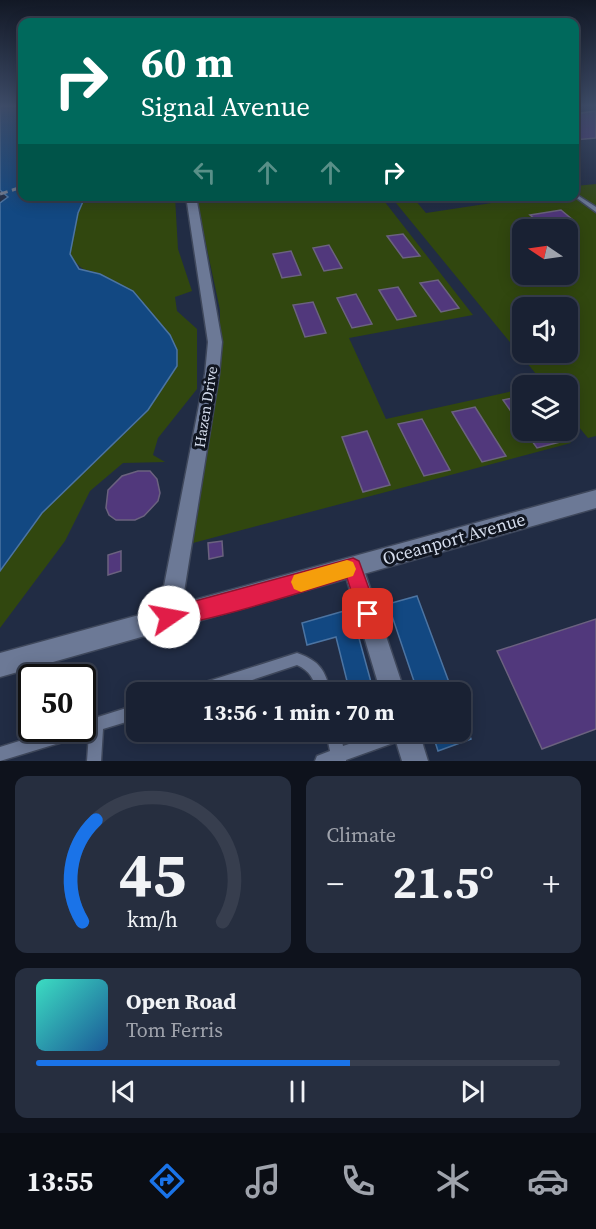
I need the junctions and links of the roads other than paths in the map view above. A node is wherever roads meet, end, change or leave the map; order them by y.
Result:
1 (579, 198) edge
2 (192, 201) edge
3 (596, 210) edge
4 (596, 499) edge
5 (353, 567) junction
6 (169, 617) junction
7 (0, 665) edge
8 (226, 682) edge
9 (322, 682) edge
10 (390, 682) edge
11 (126, 715) edge
12 (96, 725) edge
13 (40, 742) edge
14 (95, 742) edge
15 (335, 742) edge
16 (380, 742) edge
17 (409, 742) edge
18 (0, 754) edge
19 (339, 758) edge
20 (94, 761) edge
21 (322, 761) edge
22 (415, 761) edge

1 - 3 lane
2 - 6 street, Hazen Drive
4 - 5 street, Oceanport Avenue
5 - 6 street, Oceanport Avenue
5 - 10 street
6 - 7 street, Oceanport Avenue
8 - 9 lane
11 - 12 lane
13 - 18 lane
14 - 20 lane
15 - 19 lane
16 - 19 lane
17 - 22 street
19 - 21 lane

